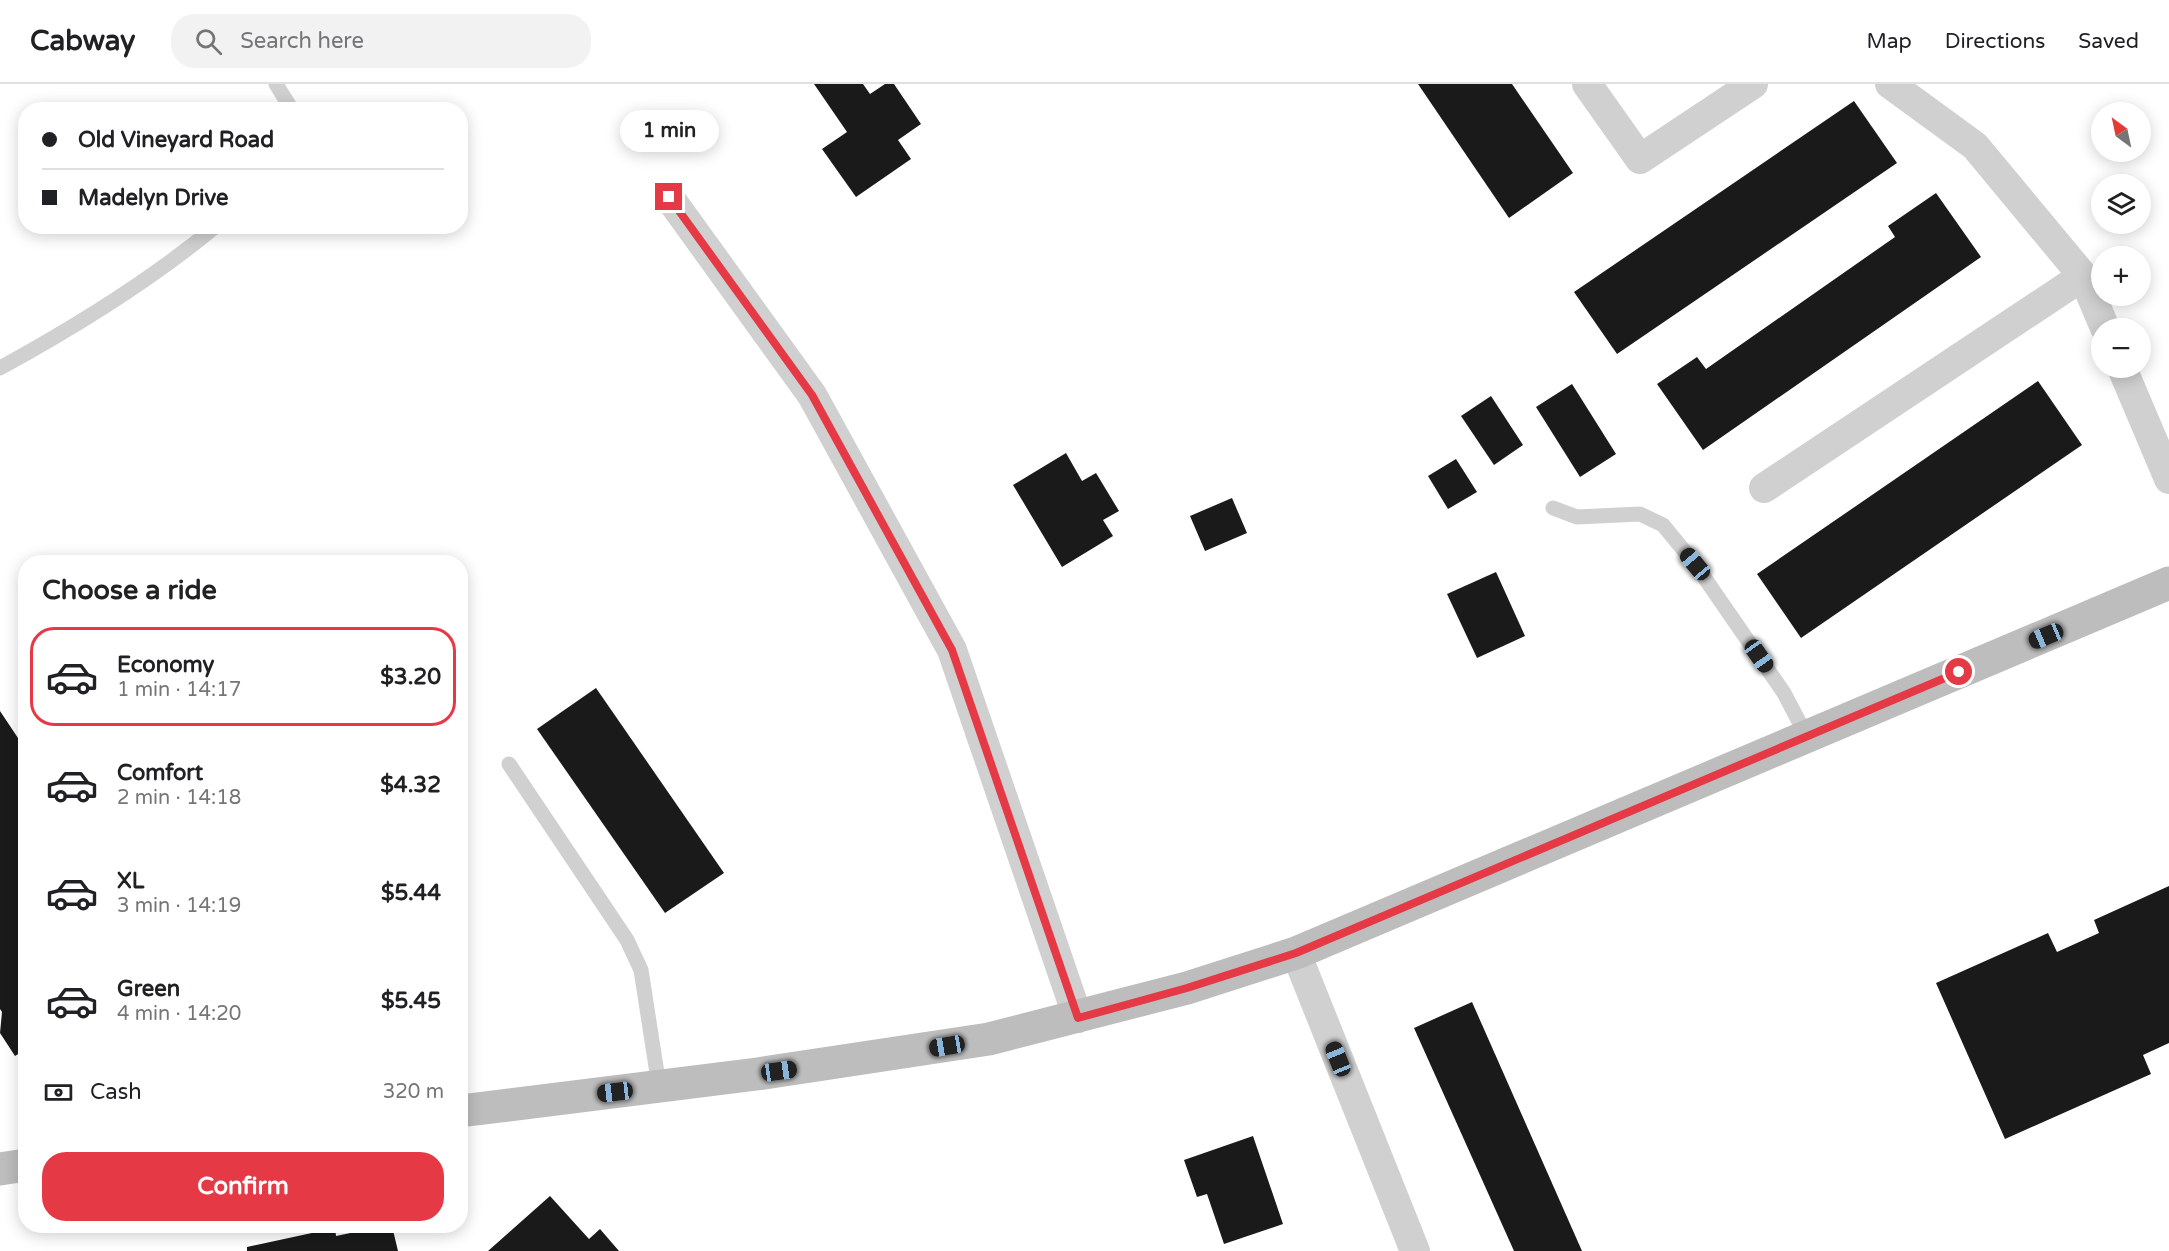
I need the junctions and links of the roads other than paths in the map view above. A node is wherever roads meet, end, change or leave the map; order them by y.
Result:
1 (276, 84) edge
2 (1587, 84) edge
3 (1753, 84) edge
4 (1890, 84) edge
5 (287, 102) edge
6 (669, 197) dead end
7 (207, 234) edge
8 (2083, 276) junction
9 (2101, 318) edge
10 (0, 368) edge
11 (2126, 378) edge
12 (2169, 479) edge
13 (1764, 488) dead end
14 (1553, 508) dead end
15 (2169, 583) edge
16 (1807, 736) junction
17 (509, 764) dead end
18 (1296, 953) junction
19 (1078, 1018) junction
20 (659, 1086) junction
21 (468, 1110) edge
22 (18, 1166) edge
23 (0, 1168) edge
24 (1415, 1251) edge

1 - 5 lane
2 - 3 street
4 - 8 street
6 - 19 street
7 - 10 lane
8 - 9 street
8 - 13 street
11 - 12 street
14 - 16 lane
15 - 16 street
16 - 18 street
17 - 20 lane
18 - 19 street
18 - 24 street
19 - 20 street
20 - 21 street
22 - 23 street

